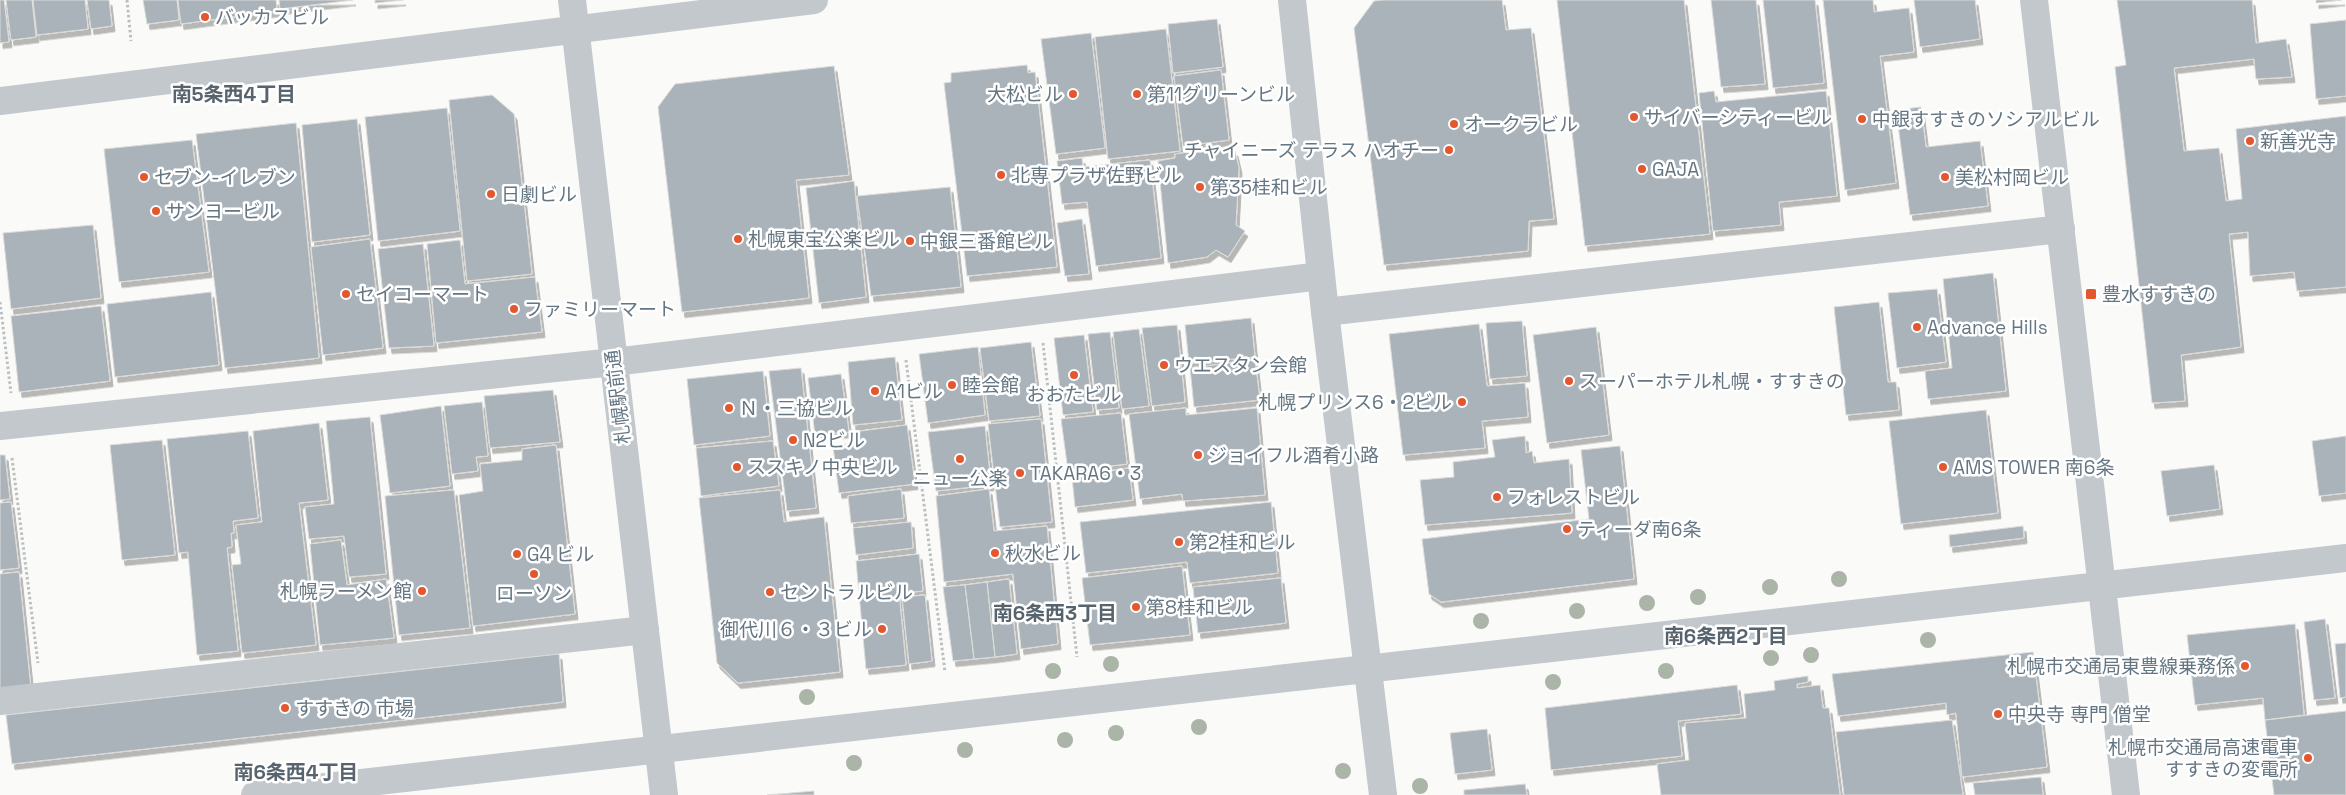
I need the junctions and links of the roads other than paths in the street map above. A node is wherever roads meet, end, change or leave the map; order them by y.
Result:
1 (572, 0) edge
2 (814, 0) edge
3 (1292, 0) edge
4 (2034, 0) edge
5 (575, 28) junction
6 (0, 101) edge
7 (2061, 229) junction
8 (1321, 276) junction
9 (1325, 312) junction
10 (614, 362) junction
11 (0, 426) edge
12 (2346, 558) edge
13 (2102, 585) junction
14 (645, 630) junction
15 (1368, 670) junction
16 (0, 701) edge
17 (658, 748) junction
18 (255, 795) edge
19 (664, 795) edge
20 (1383, 795) edge
21 (2126, 795) edge

1 - 5 street, 札幌駅前通
2 - 5 street
3 - 8 street
4 - 7 street
5 - 6 street
5 - 10 street, 札幌駅前通
7 - 9 street
7 - 13 street
8 - 9 street
8 - 10 street
9 - 15 street
10 - 11 street
10 - 14 street, 札幌駅前通
12 - 13 street
13 - 15 street
13 - 21 street
14 - 16 street
14 - 17 street, 札幌駅前通
15 - 17 street
15 - 20 street
17 - 18 street
17 - 19 street, 札幌駅前通

